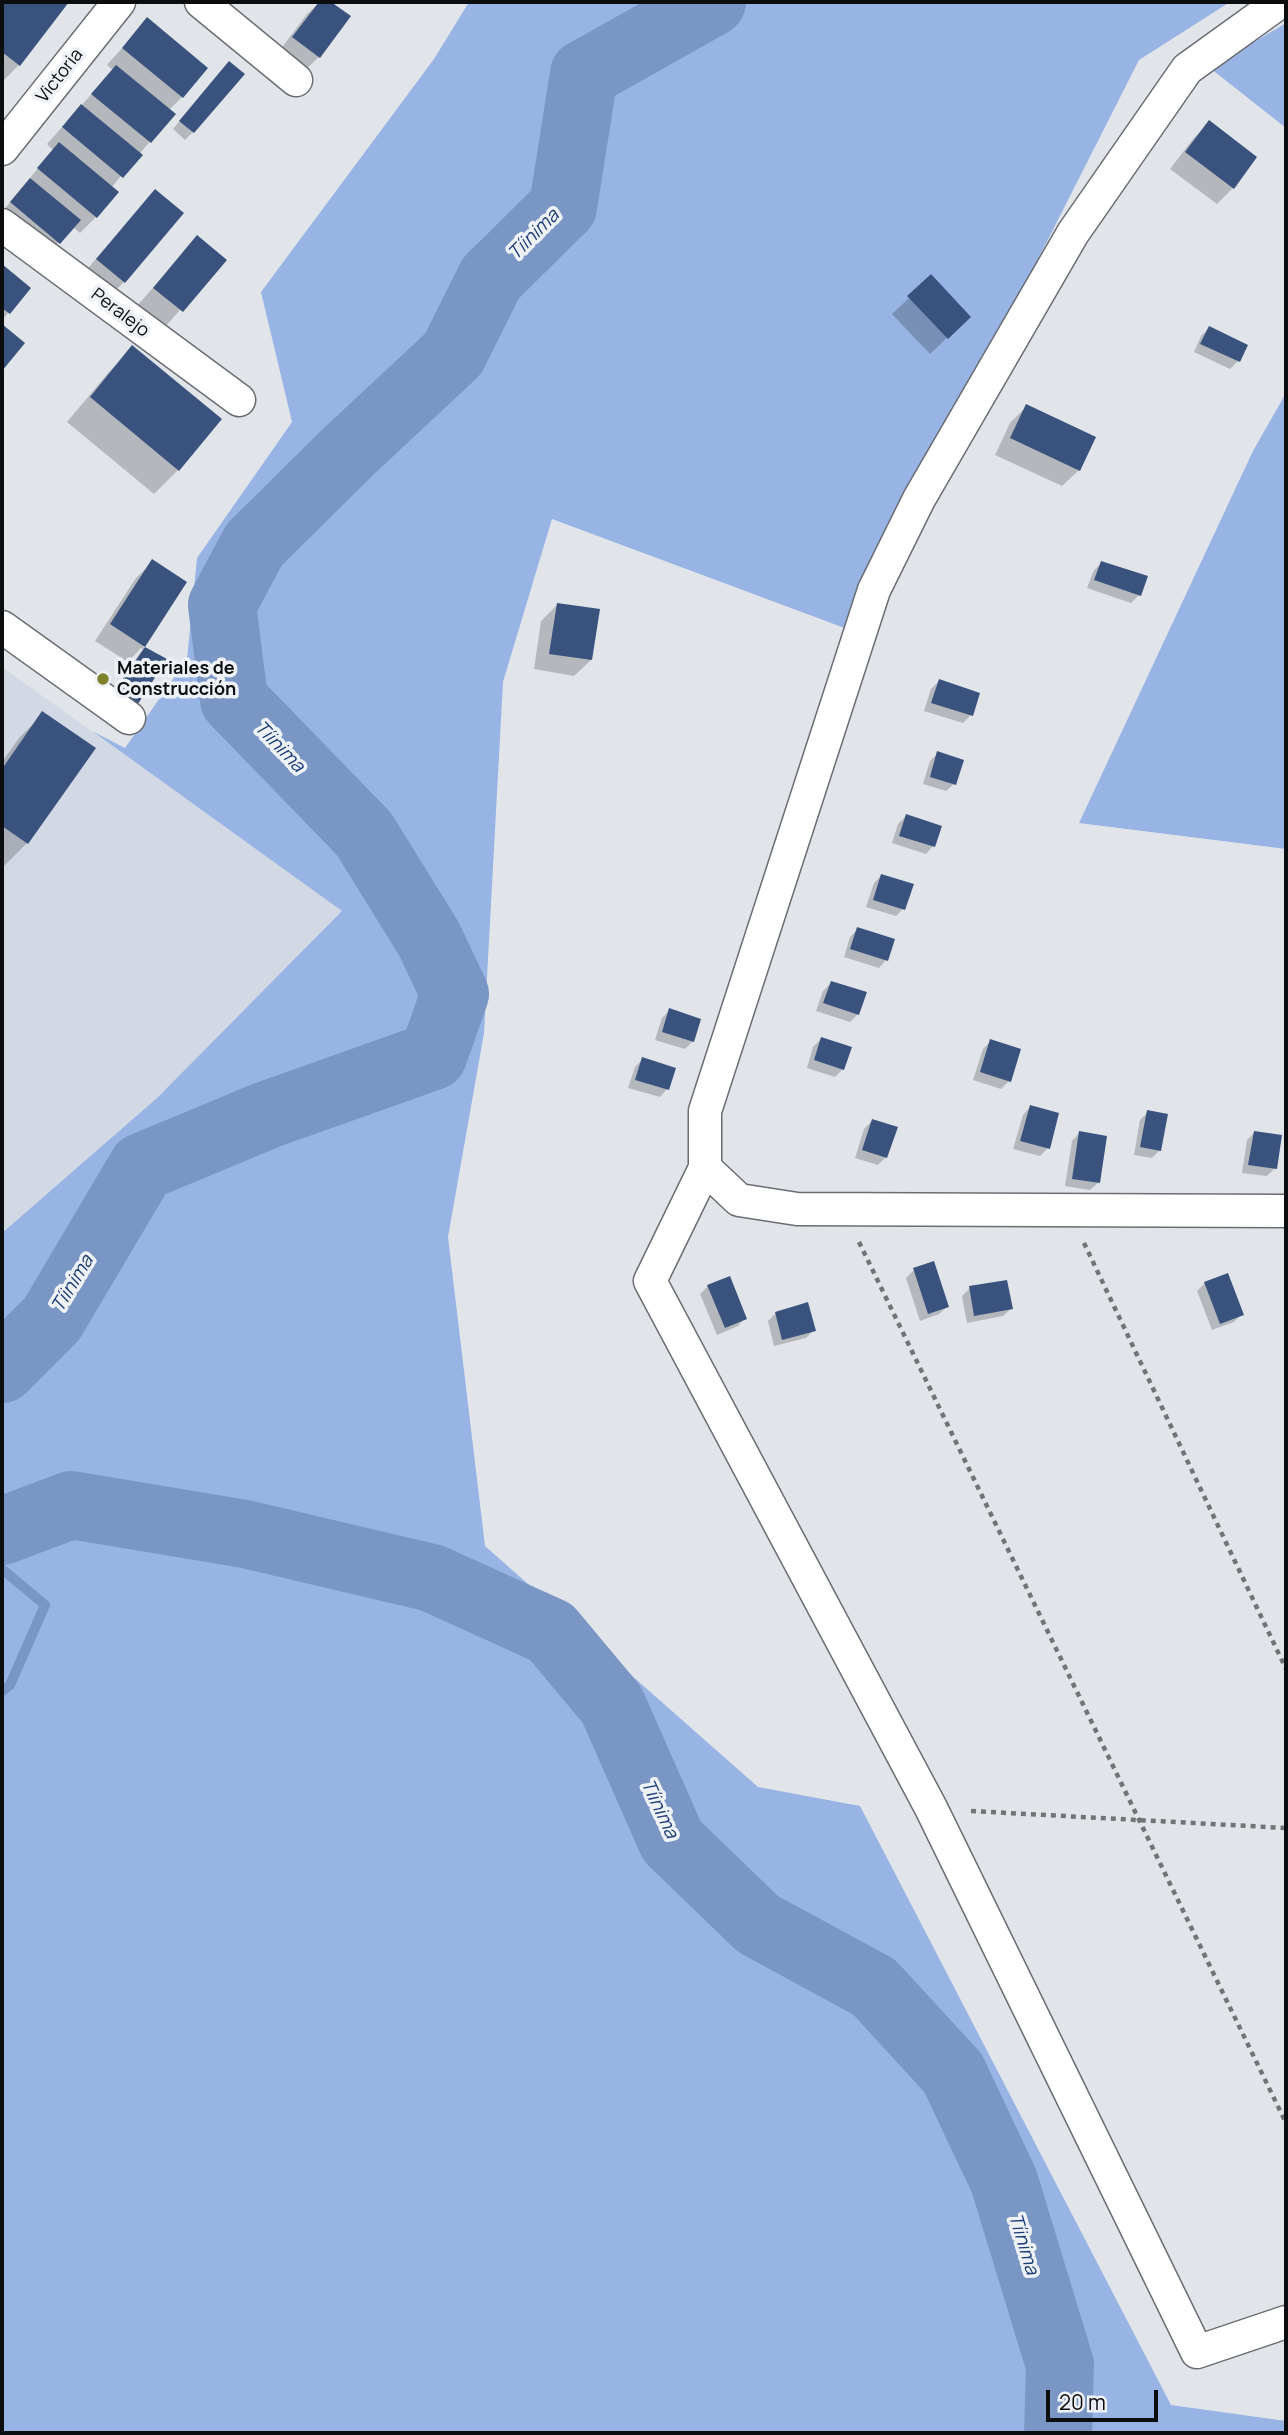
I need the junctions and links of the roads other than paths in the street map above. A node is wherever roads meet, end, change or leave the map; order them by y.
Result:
1 (119, 2) edge
2 (201, 2) edge
3 (1279, 2) edge
4 (296, 80) dead end
5 (2, 149) edge
6 (2, 225) edge
7 (239, 400) dead end
8 (2, 627) edge
9 (129, 718) dead end
10 (705, 1168) junction
11 (1286, 1212) edge
12 (1286, 2322) edge

1 - 5 street, Victoria
2 - 4 street
3 - 10 street
6 - 7 street, Peralejo
8 - 9 street
10 - 11 street
10 - 12 street

